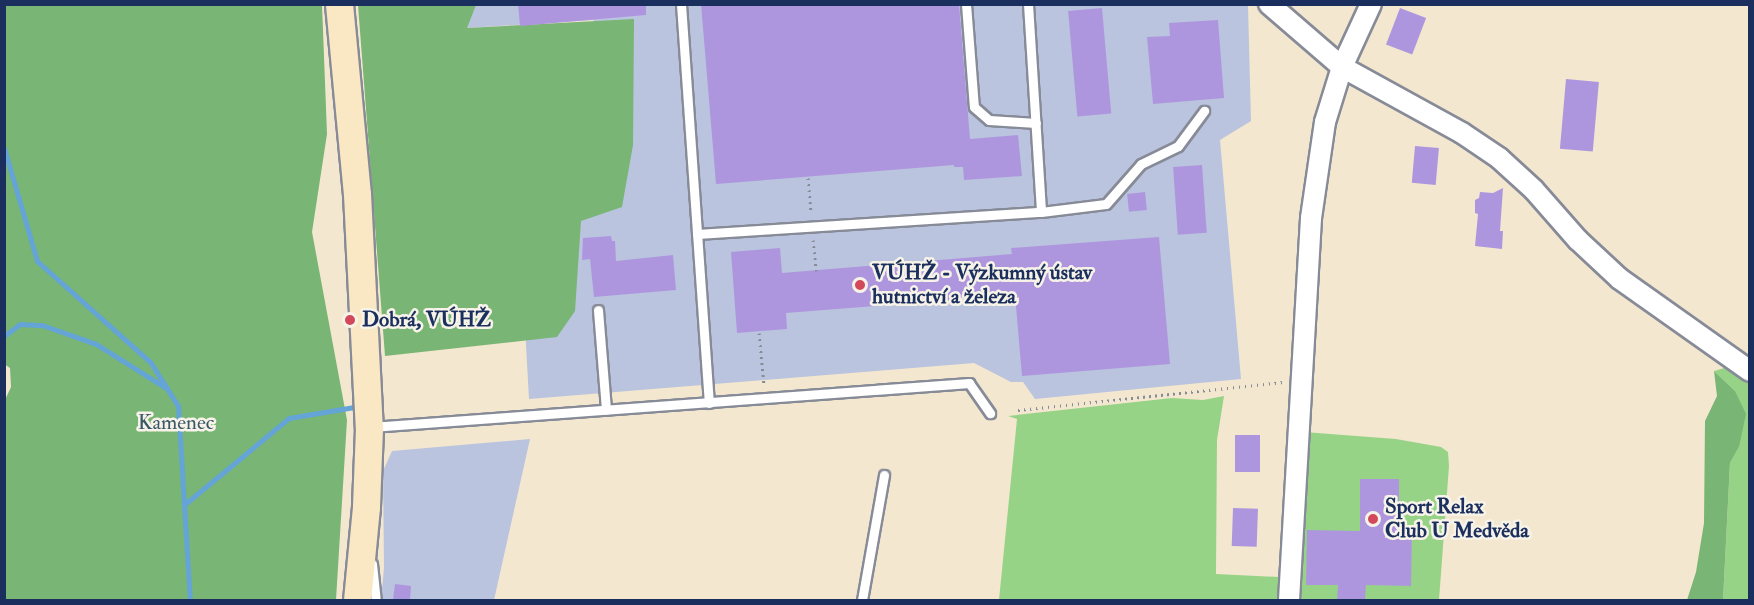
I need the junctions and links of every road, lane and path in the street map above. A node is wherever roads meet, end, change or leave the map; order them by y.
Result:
1 (339, 4) edge
2 (681, 4) edge
3 (966, 4) edge
4 (1028, 4) edge
5 (1269, 4) edge
6 (1371, 4) edge
7 (1342, 67) junction
8 (1204, 111) dead end
9 (1036, 123) junction
10 (357, 194) junction
11 (1041, 212) junction
12 (697, 234) junction
13 (349, 252) dead end
14 (598, 310) dead end
15 (759, 333) dead end
16 (354, 341) dead end
17 (1749, 371) edge
18 (1300, 381) junction
19 (765, 398) junction
20 (709, 403) junction
21 (606, 410) junction
22 (1018, 410) dead end
23 (990, 413) dead end
24 (369, 428) junction
25 (884, 475) dead end
26 (366, 507) junction
27 (357, 600) edge
28 (375, 600) edge
29 (862, 600) edge
30 (1289, 600) edge

1 - 10 main road
2 - 12 lane
3 - 9 lane
4 - 9 lane
5 - 7 street
6 - 7 street
7 - 17 street
7 - 18 street
8 - 11 lane
9 - 11 lane
10 - 13 lane
10 - 24 main road
11 - 12 lane
12 - 20 lane
14 - 21 lane
15 - 19 path
16 - 24 lane
18 - 22 path
18 - 30 street
19 - 20 lane
19 - 23 lane
20 - 21 lane
21 - 24 lane
24 - 26 main road
25 - 29 lane
26 - 27 main road
26 - 28 lane

